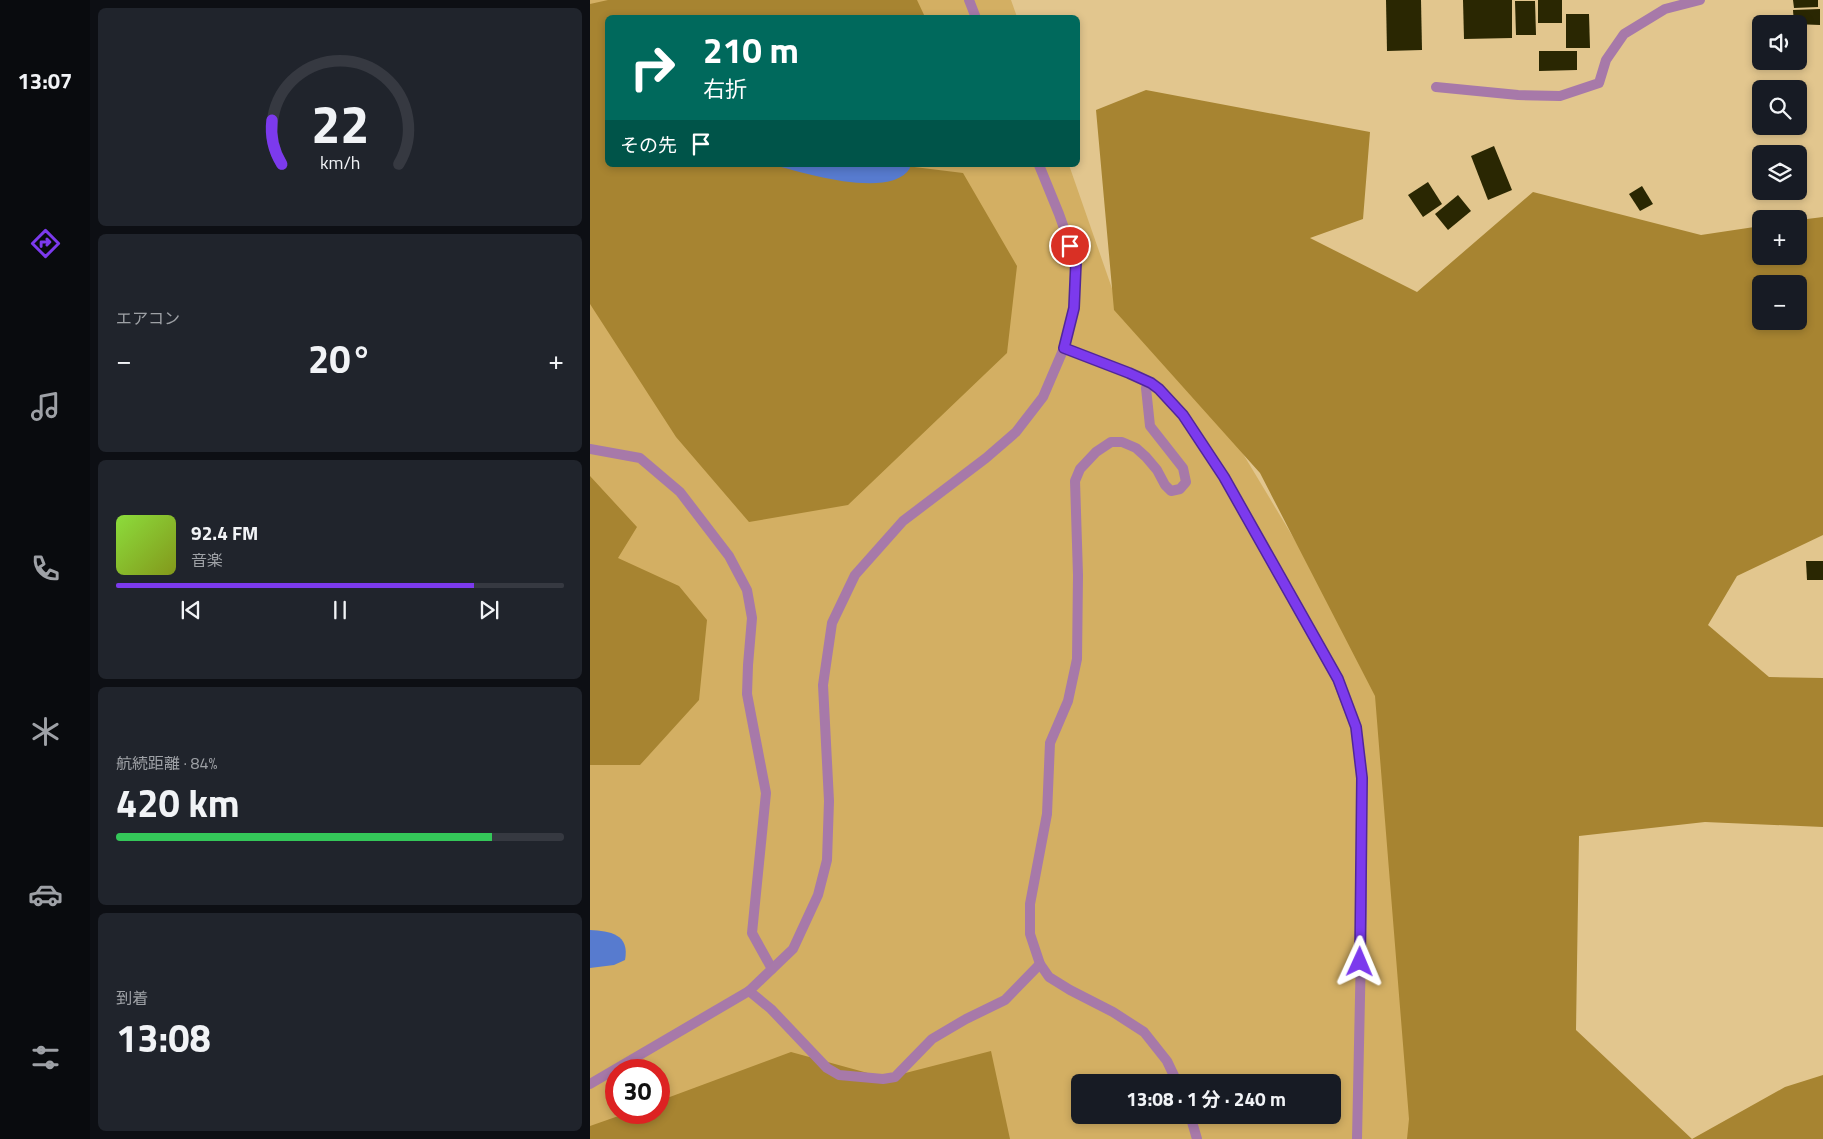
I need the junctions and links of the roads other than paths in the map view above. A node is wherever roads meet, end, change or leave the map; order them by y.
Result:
1 (969, 0) edge
2 (1700, 0) edge
3 (975, 15) edge
4 (1436, 87) dead end
5 (1040, 167) edge
6 (1064, 348) junction
7 (1151, 383) junction
8 (590, 449) edge
9 (1040, 964) junction
10 (772, 969) junction
11 (749, 991) junction
12 (1173, 1074) edge
13 (590, 1084) edge
14 (1193, 1124) edge
15 (1197, 1139) edge
16 (1357, 1139) edge

1 - 3 street
2 - 4 street
5 - 6 street
6 - 7 street
6 - 10 street
7 - 9 street
7 - 16 street
8 - 10 street
9 - 11 street
9 - 12 street
10 - 11 street
11 - 13 street
14 - 15 street

